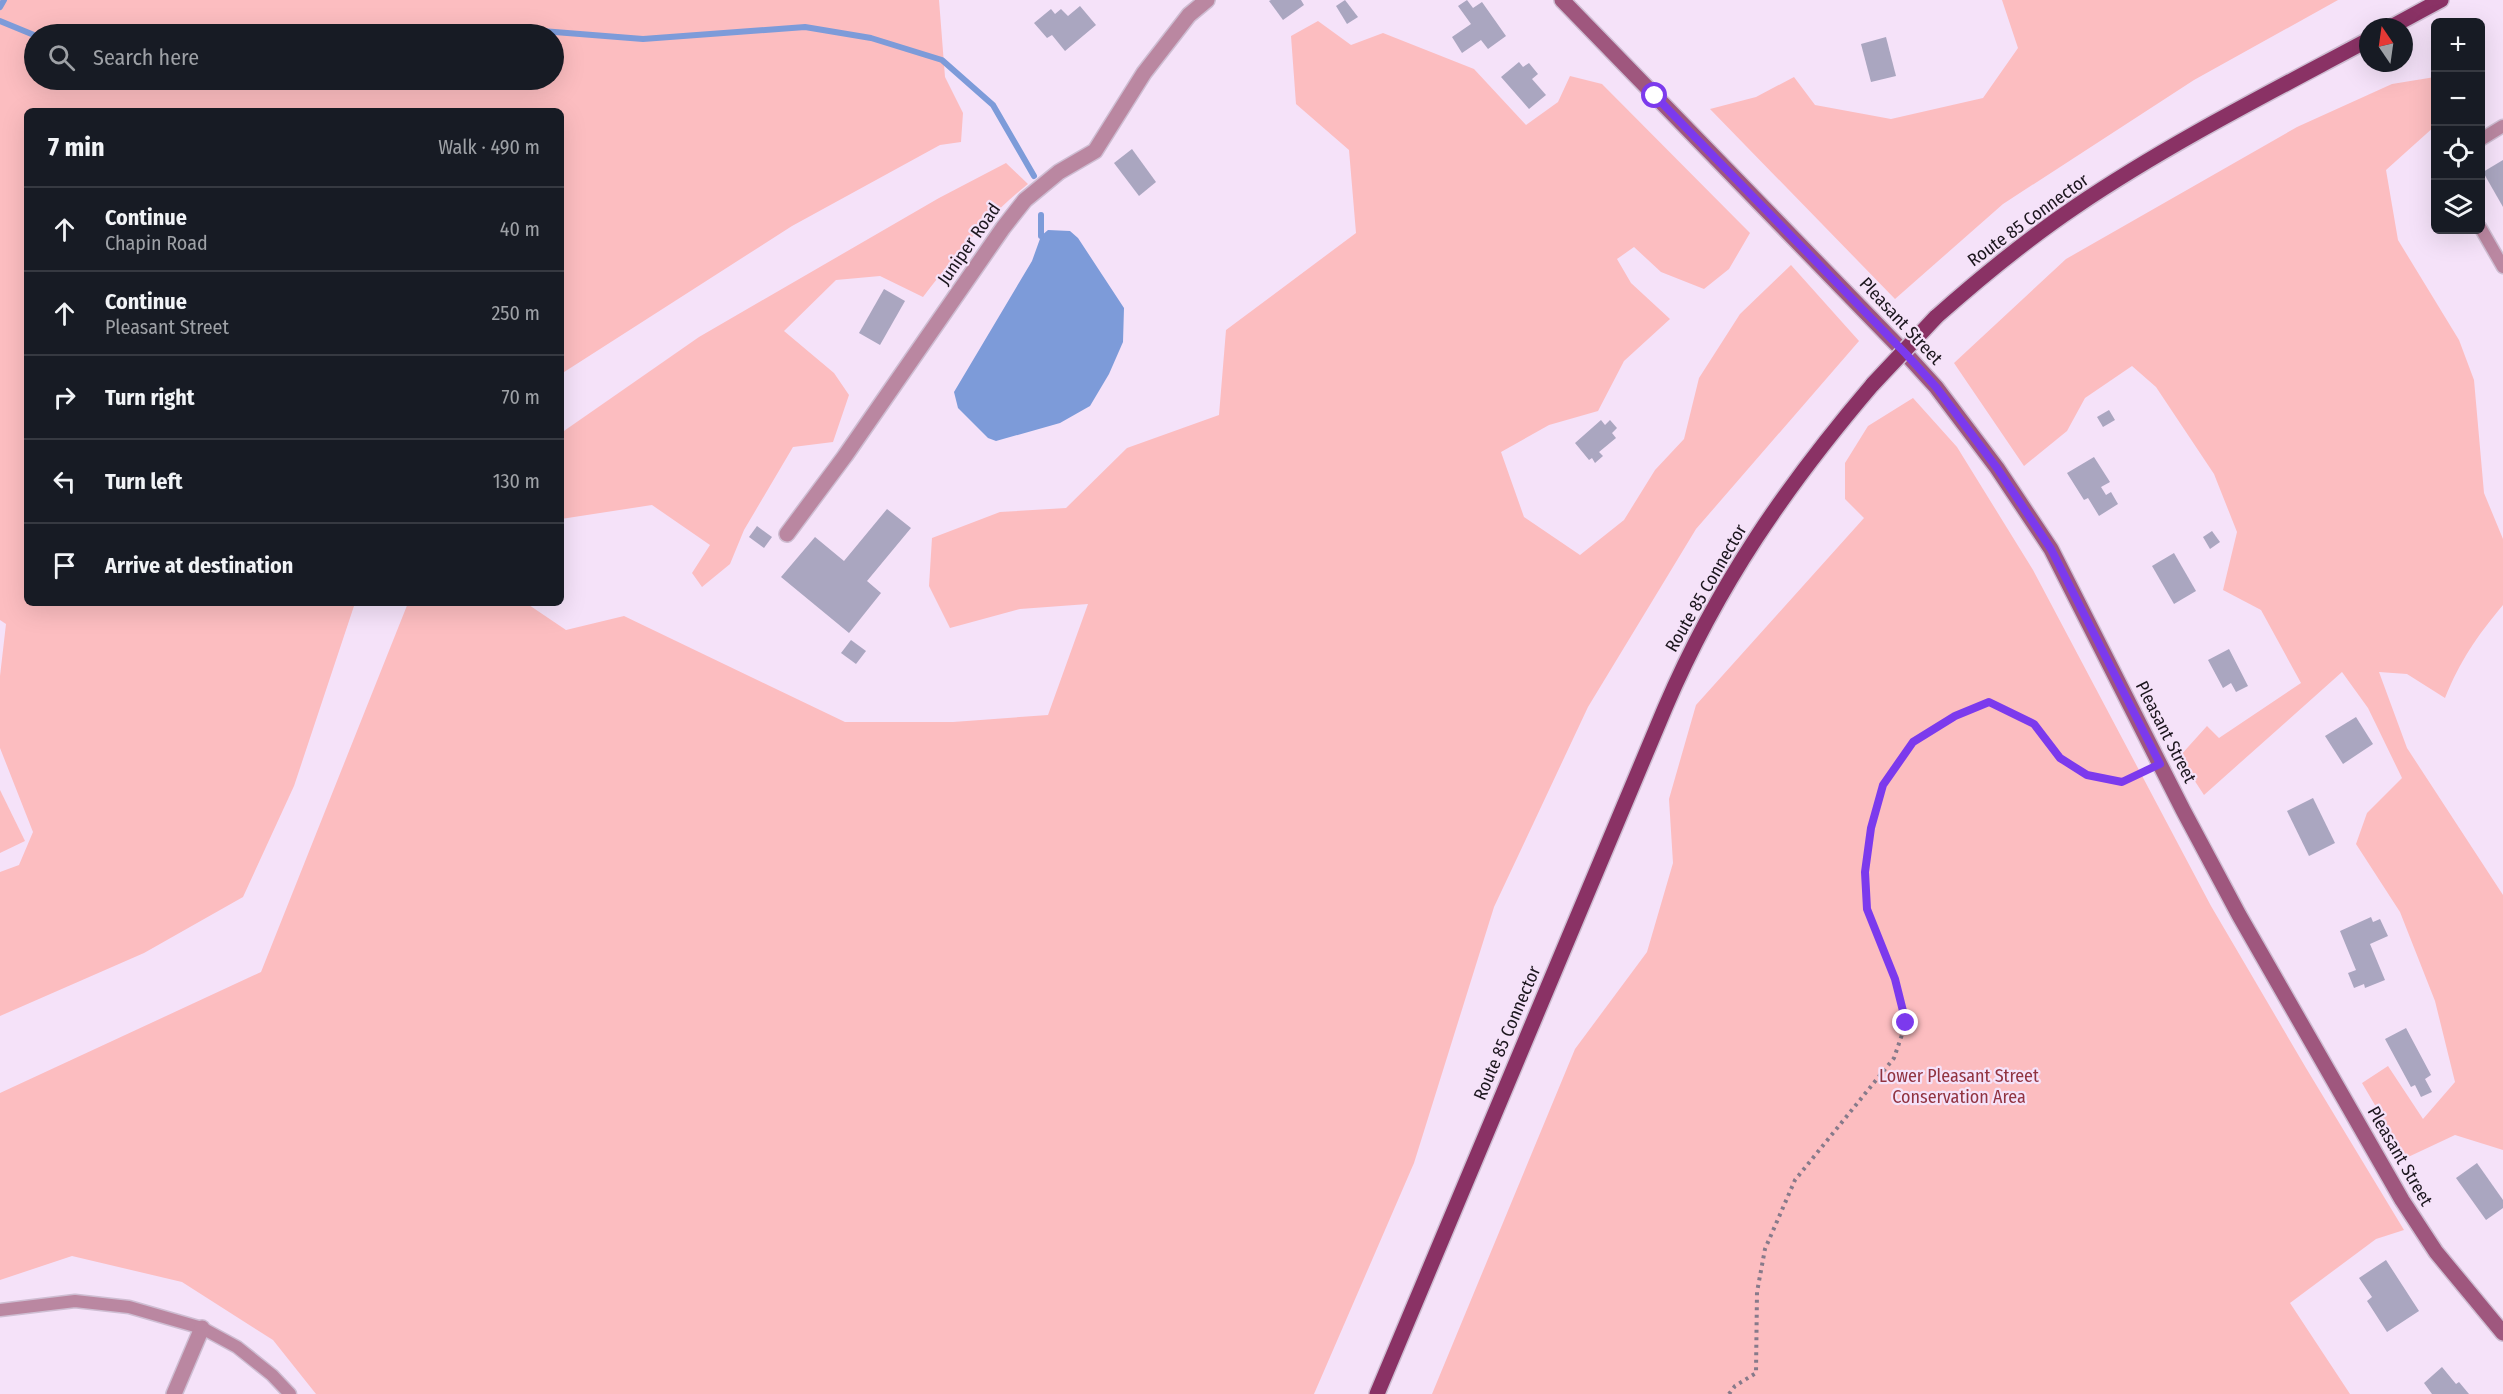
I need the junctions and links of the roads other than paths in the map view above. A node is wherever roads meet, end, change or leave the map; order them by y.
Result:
1 (1207, 0) edge
2 (1562, 0) edge
3 (2441, 0) edge
4 (2408, 18) edge
5 (2359, 45) edge
6 (2503, 126) edge
7 (2485, 137) edge
8 (2485, 233) edge
9 (2503, 267) edge
10 (787, 534) dead end
11 (0, 1310) edge
12 (202, 1329) junction
13 (2503, 1333) edge
14 (174, 1394) edge
15 (290, 1394) edge
16 (1377, 1394) edge

1 - 10 street, Juniper Road
2 - 13 street, Pleasant Street
3 - 4 main road
5 - 16 main road, Route 85 Connector, bridge
6 - 7 lane
8 - 9 lane
11 - 12 lane
12 - 14 street
12 - 15 lane

